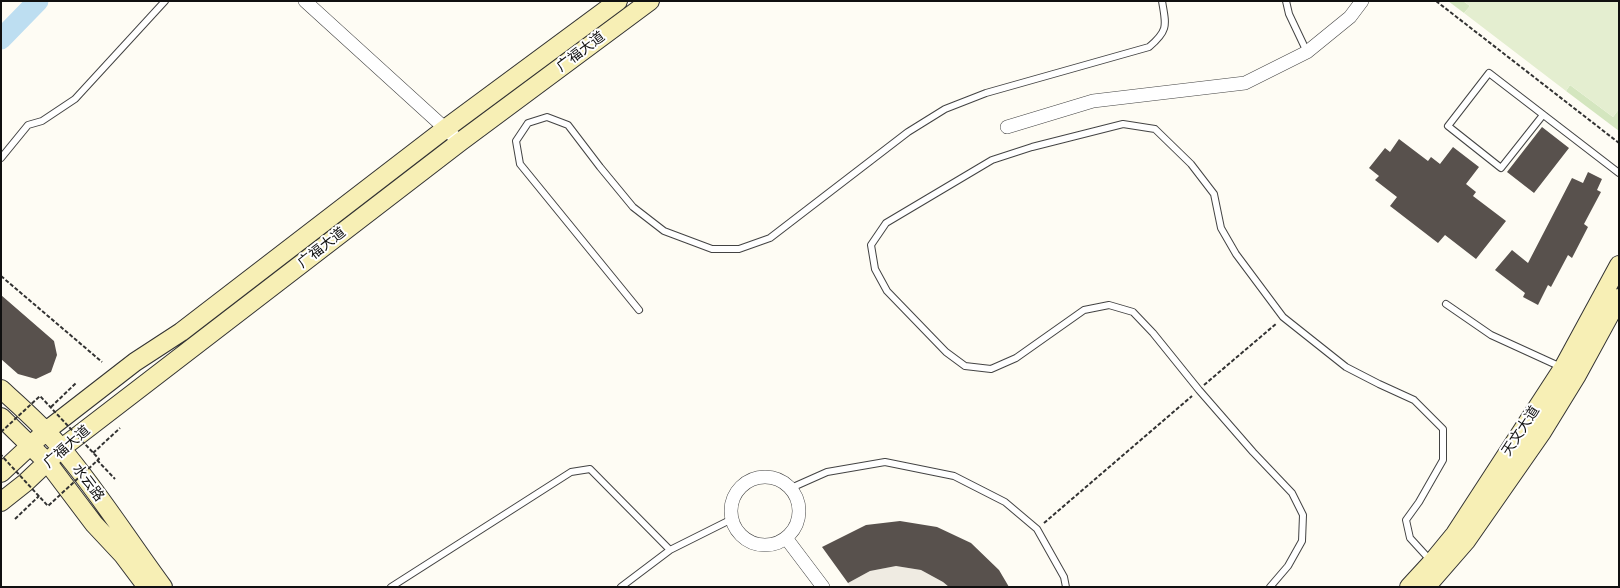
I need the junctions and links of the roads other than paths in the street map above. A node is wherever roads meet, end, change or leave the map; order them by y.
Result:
1 (165, 1) edge
2 (305, 1) edge
3 (618, 1) edge
4 (650, 1) edge
5 (1162, 1) edge
6 (1286, 1) edge
7 (1362, 1) edge
8 (1307, 52) junction
9 (1543, 115) junction
10 (1007, 127) dead end
11 (445, 129) junction
12 (460, 142) junction
13 (1, 158) edge
14 (1619, 173) edge
15 (1619, 265) edge
16 (1619, 298) edge
17 (1446, 304) dead end
18 (639, 310) dead end
19 (1563, 368) junction
20 (1, 389) edge
21 (1, 417) edge
22 (46, 431) junction
23 (32, 446) junction
24 (62, 448) junction
25 (48, 462) junction
26 (1, 473) edge
27 (791, 488) junction
28 (1, 502) edge
29 (732, 519) junction
30 (786, 538) junction
31 (670, 550) junction
32 (1434, 578) edge
33 (147, 587) edge
34 (163, 587) edge
35 (391, 587) edge
36 (621, 587) edge
37 (823, 587) edge
38 (1066, 587) edge
39 (1270, 587) edge
40 (1409, 587) edge

1 - 13 lane
2 - 11 street
3 - 11 main road, 广福大道
4 - 12 main road, 广福大道
5 - 18 lane
6 - 8 lane
7 - 8 street
8 - 10 street
9 - 9 lane
9 - 14 lane
11 - 12 street
11 - 22 main road, 广福大道
12 - 24 main road, 广福大道
15 - 19 main road, 天文大道
16 - 32 main road, 天文大道
17 - 19 lane
19 - 32 main road, 天文大道
20 - 22 main road, 水云路
21 - 23 main road, 水云路
22 - 23 main road, 广福大道
22 - 24 main road, 水云路
23 - 25 main road, 水云路
23 - 26 main road, 广福大道
24 - 25 main road, 广福大道
24 - 34 main road, 水云路
25 - 28 main road, 广福大道
25 - 33 main road, 水云路
27 - 29 street
27 - 30 street
27 - 38 lane
29 - 30 street
29 - 31 lane
30 - 37 street
31 - 35 lane
31 - 36 lane
32 - 39 lane
32 - 40 main road, 天文大道

